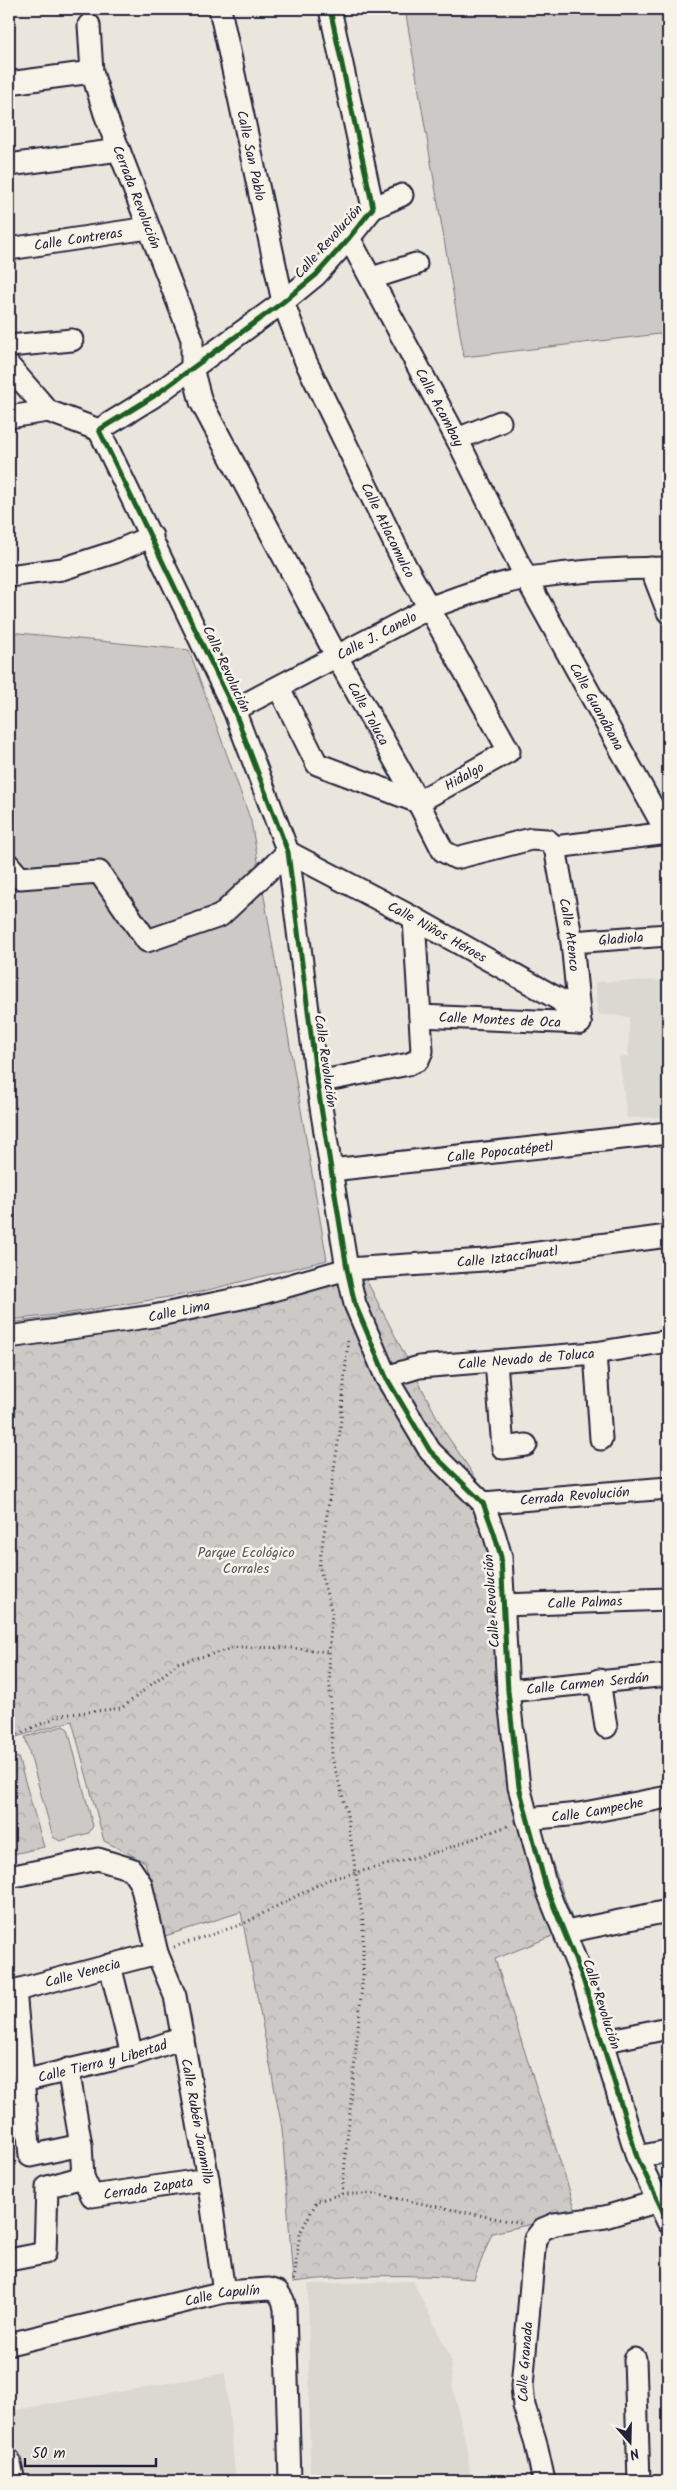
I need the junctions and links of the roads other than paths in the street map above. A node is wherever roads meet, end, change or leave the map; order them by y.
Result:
1 (220, 9) edge
2 (330, 9) edge
3 (89, 25) dead end
4 (92, 72) junction
5 (9, 83) edge
6 (119, 150) junction
7 (9, 165) edge
8 (402, 195) dead end
9 (373, 208) junction
10 (148, 228) junction
11 (349, 238) junction
12 (9, 249) edge
13 (416, 264) dead end
14 (372, 278) junction
15 (283, 302) junction
16 (72, 340) dead end
17 (9, 346) edge
18 (9, 366) edge
19 (192, 368) junction
20 (48, 411) junction
21 (9, 417) edge
22 (500, 422) dead end
23 (99, 430) junction
24 (457, 439) junction
25 (152, 536) junction
26 (659, 568) edge
27 (9, 576) edge
28 (526, 578) junction
29 (429, 608) junction
30 (668, 612) edge
31 (337, 657) junction
32 (279, 688) junction
33 (234, 710) junction
34 (509, 750) joint
35 (418, 802) junction
36 (668, 833) edge
37 (555, 847) junction
38 (288, 852) junction
39 (9, 865) edge
40 (414, 918) junction
41 (668, 935) edge
42 (572, 942) junction
43 (420, 1016) junction
44 (580, 1023) junction
45 (318, 1082) junction
46 (668, 1133) edge
47 (331, 1170) junction
48 (668, 1236) edge
49 (347, 1269) junction
50 (9, 1337) edge
51 (668, 1341) edge
52 (596, 1353) junction
53 (496, 1362) junction
54 (386, 1377) junction
55 (600, 1439) dead end
56 (526, 1445) dead end
57 (668, 1488) edge
58 (483, 1503) junction
59 (668, 1599) edge
60 (503, 1605) junction
61 (668, 1675) edge
62 (599, 1680) junction
63 (508, 1691) junction
64 (606, 1727) dead end
65 (668, 1797) edge
66 (527, 1819) junction
67 (9, 1878) edge
68 (668, 1911) edge
69 (566, 1932) junction
70 (157, 1953) junction
71 (110, 1965) junction
72 (12, 1991) edge
73 (668, 2028) edge
74 (183, 2038) junction
75 (602, 2042) junction
76 (132, 2055) junction
77 (68, 2070) junction
78 (23, 2081) junction
79 (81, 2145) junction
80 (668, 2150) edge
81 (30, 2156) junction
82 (637, 2157) junction
83 (83, 2177) junction
84 (208, 2179) junction
85 (47, 2187) junction
86 (659, 2201) junction
87 (668, 2222) edge
88 (9, 2260) edge
89 (224, 2292) junction
90 (9, 2344) edge
91 (635, 2359) dead end
92 (9, 2460) edge
93 (14, 2481) edge
94 (290, 2481) edge
95 (544, 2481) edge
96 (639, 2481) edge

1 - 15 street, Calle San Pablo
2 - 9 street, Calle Revolución
3 - 4 street, Cerrada Revolución
4 - 5 street
4 - 6 street, Cerrada Revolución
6 - 7 street
6 - 10 street, Cerrada Revolución
8 - 9 street
9 - 11 street, Calle Revolución
10 - 12 street, Calle Contreras
10 - 19 street, Cerrada Revolución
11 - 14 street, Calle Acambay
11 - 15 street, Calle Revolución
13 - 14 street
14 - 24 street, Calle Acambay
15 - 19 street, Calle Revolución
15 - 29 street, Calle Atlacomulco
16 - 17 street
18 - 20 street
19 - 23 street, Calle Revolución
19 - 31 street, Calle Toluca
20 - 21 street
20 - 23 street
22 - 24 street
23 - 25 street, Calle Revolución
24 - 28 street, Calle Acambay
25 - 27 street
25 - 33 street, Calle Revolución
26 - 28 street, Calle J. Canelo
26 - 30 street
28 - 29 street, Calle J. Canelo
28 - 36 street, Calle Guanábana
29 - 31 street, Calle J. Canelo
29 - 34 street, Calle Atlacomulco
31 - 32 street, Calle J. Canelo
31 - 35 street, Calle Toluca
32 - 33 street, Calle J. Canelo
32 - 35 street
33 - 38 street, Calle Revolución
34 - 35 street, Hidalgo
35 - 37 street, Calle Toluca
36 - 37 street, Calle Toluca
37 - 42 street, Calle Atenco
38 - 39 street
38 - 40 street, Calle Niños Héroes
38 - 45 street, Calle Revolución
40 - 43 street
40 - 44 street, Calle Niños Héroes
41 - 42 street, Gladiola
42 - 44 street, Calle Atenco
43 - 44 street, Calle Montes de Oca
43 - 45 street
45 - 47 street, Calle Revolución
46 - 47 street, Calle Popocatépetl
47 - 49 street, Calle Revolución
48 - 49 street, Calle Iztaccíhuatl
49 - 50 street, Calle Lima
49 - 54 street, Calle Revolución
51 - 52 street, Calle Nevado de Toluca
52 - 53 street, Calle Nevado de Toluca
52 - 55 street
53 - 54 street, Calle Nevado de Toluca
53 - 56 street
54 - 58 street, Calle Revolución
57 - 58 street, Cerrada Revolución
58 - 60 street, Calle Revolución
59 - 60 street, Calle Palmas
60 - 63 street, Calle Revolución
61 - 62 street, Calle Carmen Serdán
62 - 63 street, Calle Carmen Serdán
62 - 64 street
63 - 66 street, Calle Revolución
65 - 66 street, Calle Campeche
66 - 69 street, Calle Revolución
67 - 70 street, Calle Rubén Jaramillo
68 - 69 street
69 - 75 street, Calle Revolución
70 - 71 street, Calle Venecia
70 - 74 street, Calle Rubén Jaramillo
71 - 72 street, Calle Venecia
71 - 76 street
72 - 78 street
73 - 75 street
74 - 76 street, Calle Tierra y Libertad
74 - 84 street, Calle Rubén Jaramillo
75 - 82 street, Calle Revolución
76 - 77 street, Calle Tierra y Libertad
77 - 78 street, Calle Tierra y Libertad
77 - 79 street
78 - 81 street
79 - 81 street
79 - 83 street
80 - 82 street
81 - 85 street
82 - 86 street, Calle Revolución
83 - 84 street, Cerrada Zapata
83 - 85 street
84 - 89 street, Calle Rubén Jaramillo
85 - 88 street
86 - 87 street, Calle Revolución
86 - 95 street, Calle Granada
89 - 90 street, Calle Capulín
89 - 94 street, Calle Capulín
91 - 96 street
92 - 93 street

